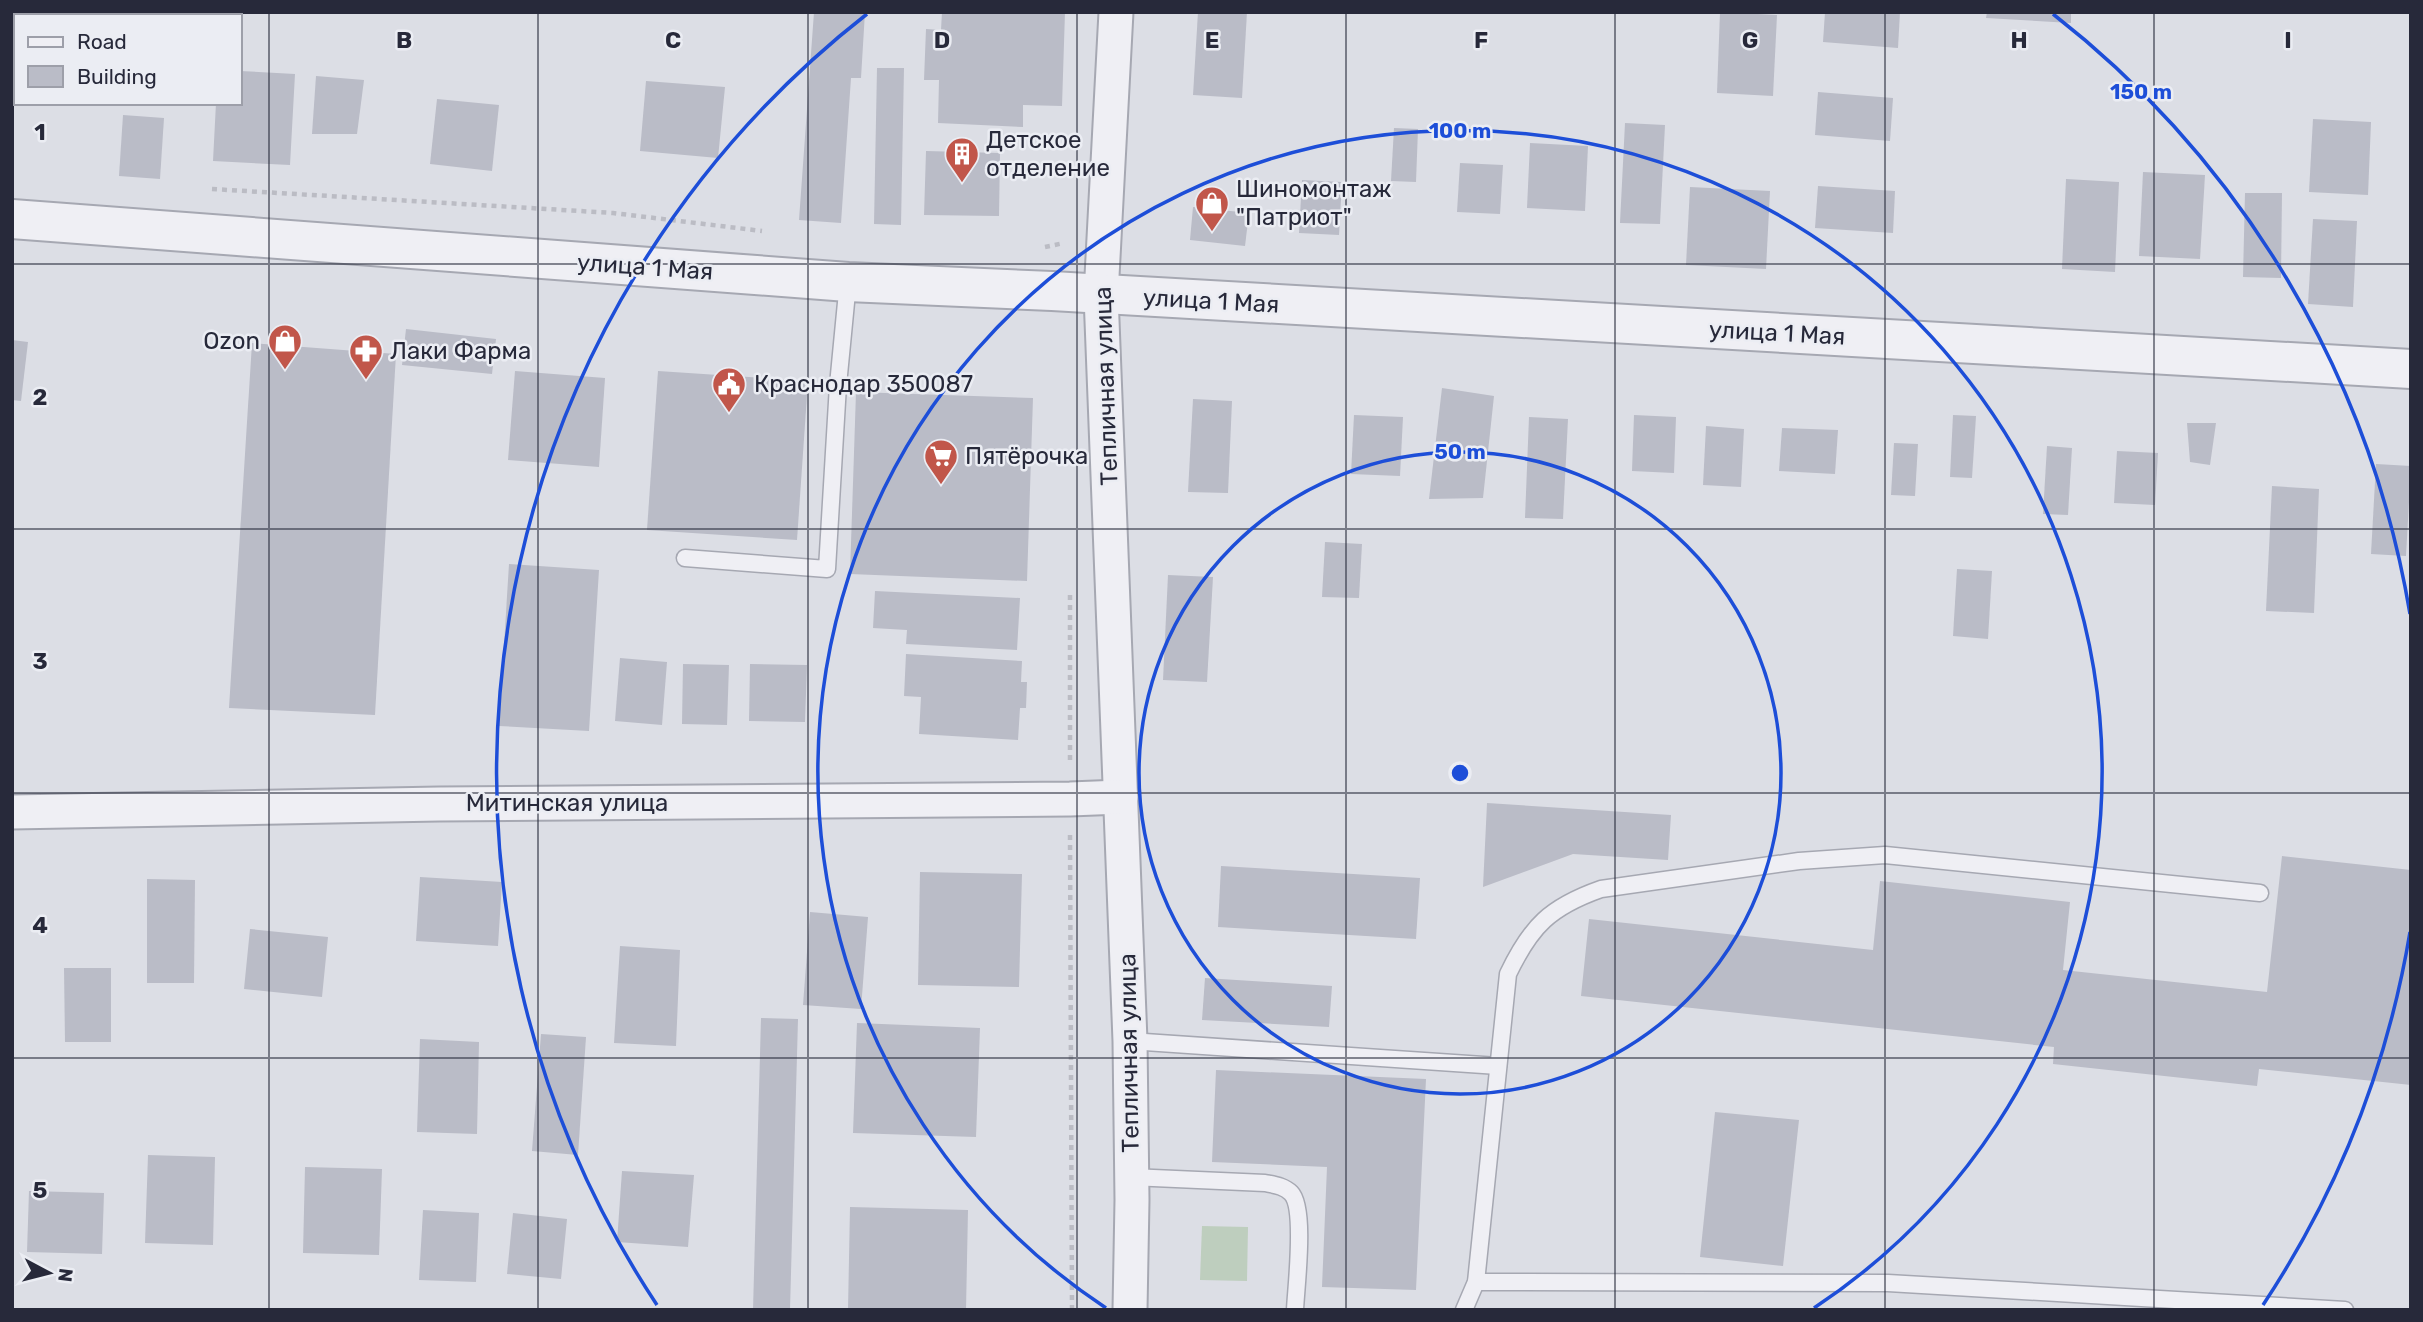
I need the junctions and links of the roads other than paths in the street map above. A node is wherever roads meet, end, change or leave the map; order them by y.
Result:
1 (1116, 12) edge
2 (12, 219) edge
3 (848, 282) junction
4 (1085, 294) junction
5 (2411, 369) edge
6 (685, 558) dead end
7 (1121, 797) junction
8 (12, 812) edge
9 (2260, 894) dead end
10 (1130, 1041) junction
11 (1498, 1066) junction
12 (1131, 1177) junction
13 (1476, 1282) junction
14 (1130, 1310) edge
15 (1295, 1310) edge
16 (1464, 1310) edge
17 (2345, 1310) edge

1 - 4 street, Тепличная улица
2 - 3 street, улица 1 Мая
3 - 4 street, улица 1 Мая
3 - 6 lane
4 - 5 street, улица 1 Мая
4 - 7 street, Тепличная улица
7 - 8 street, Митинская улица
7 - 10 street, Тепличная улица
9 - 11 lane
10 - 11 lane
10 - 12 street, Тепличная улица
11 - 13 lane
12 - 14 street, Тепличная улица
12 - 15 lane
13 - 16 lane
13 - 17 lane

